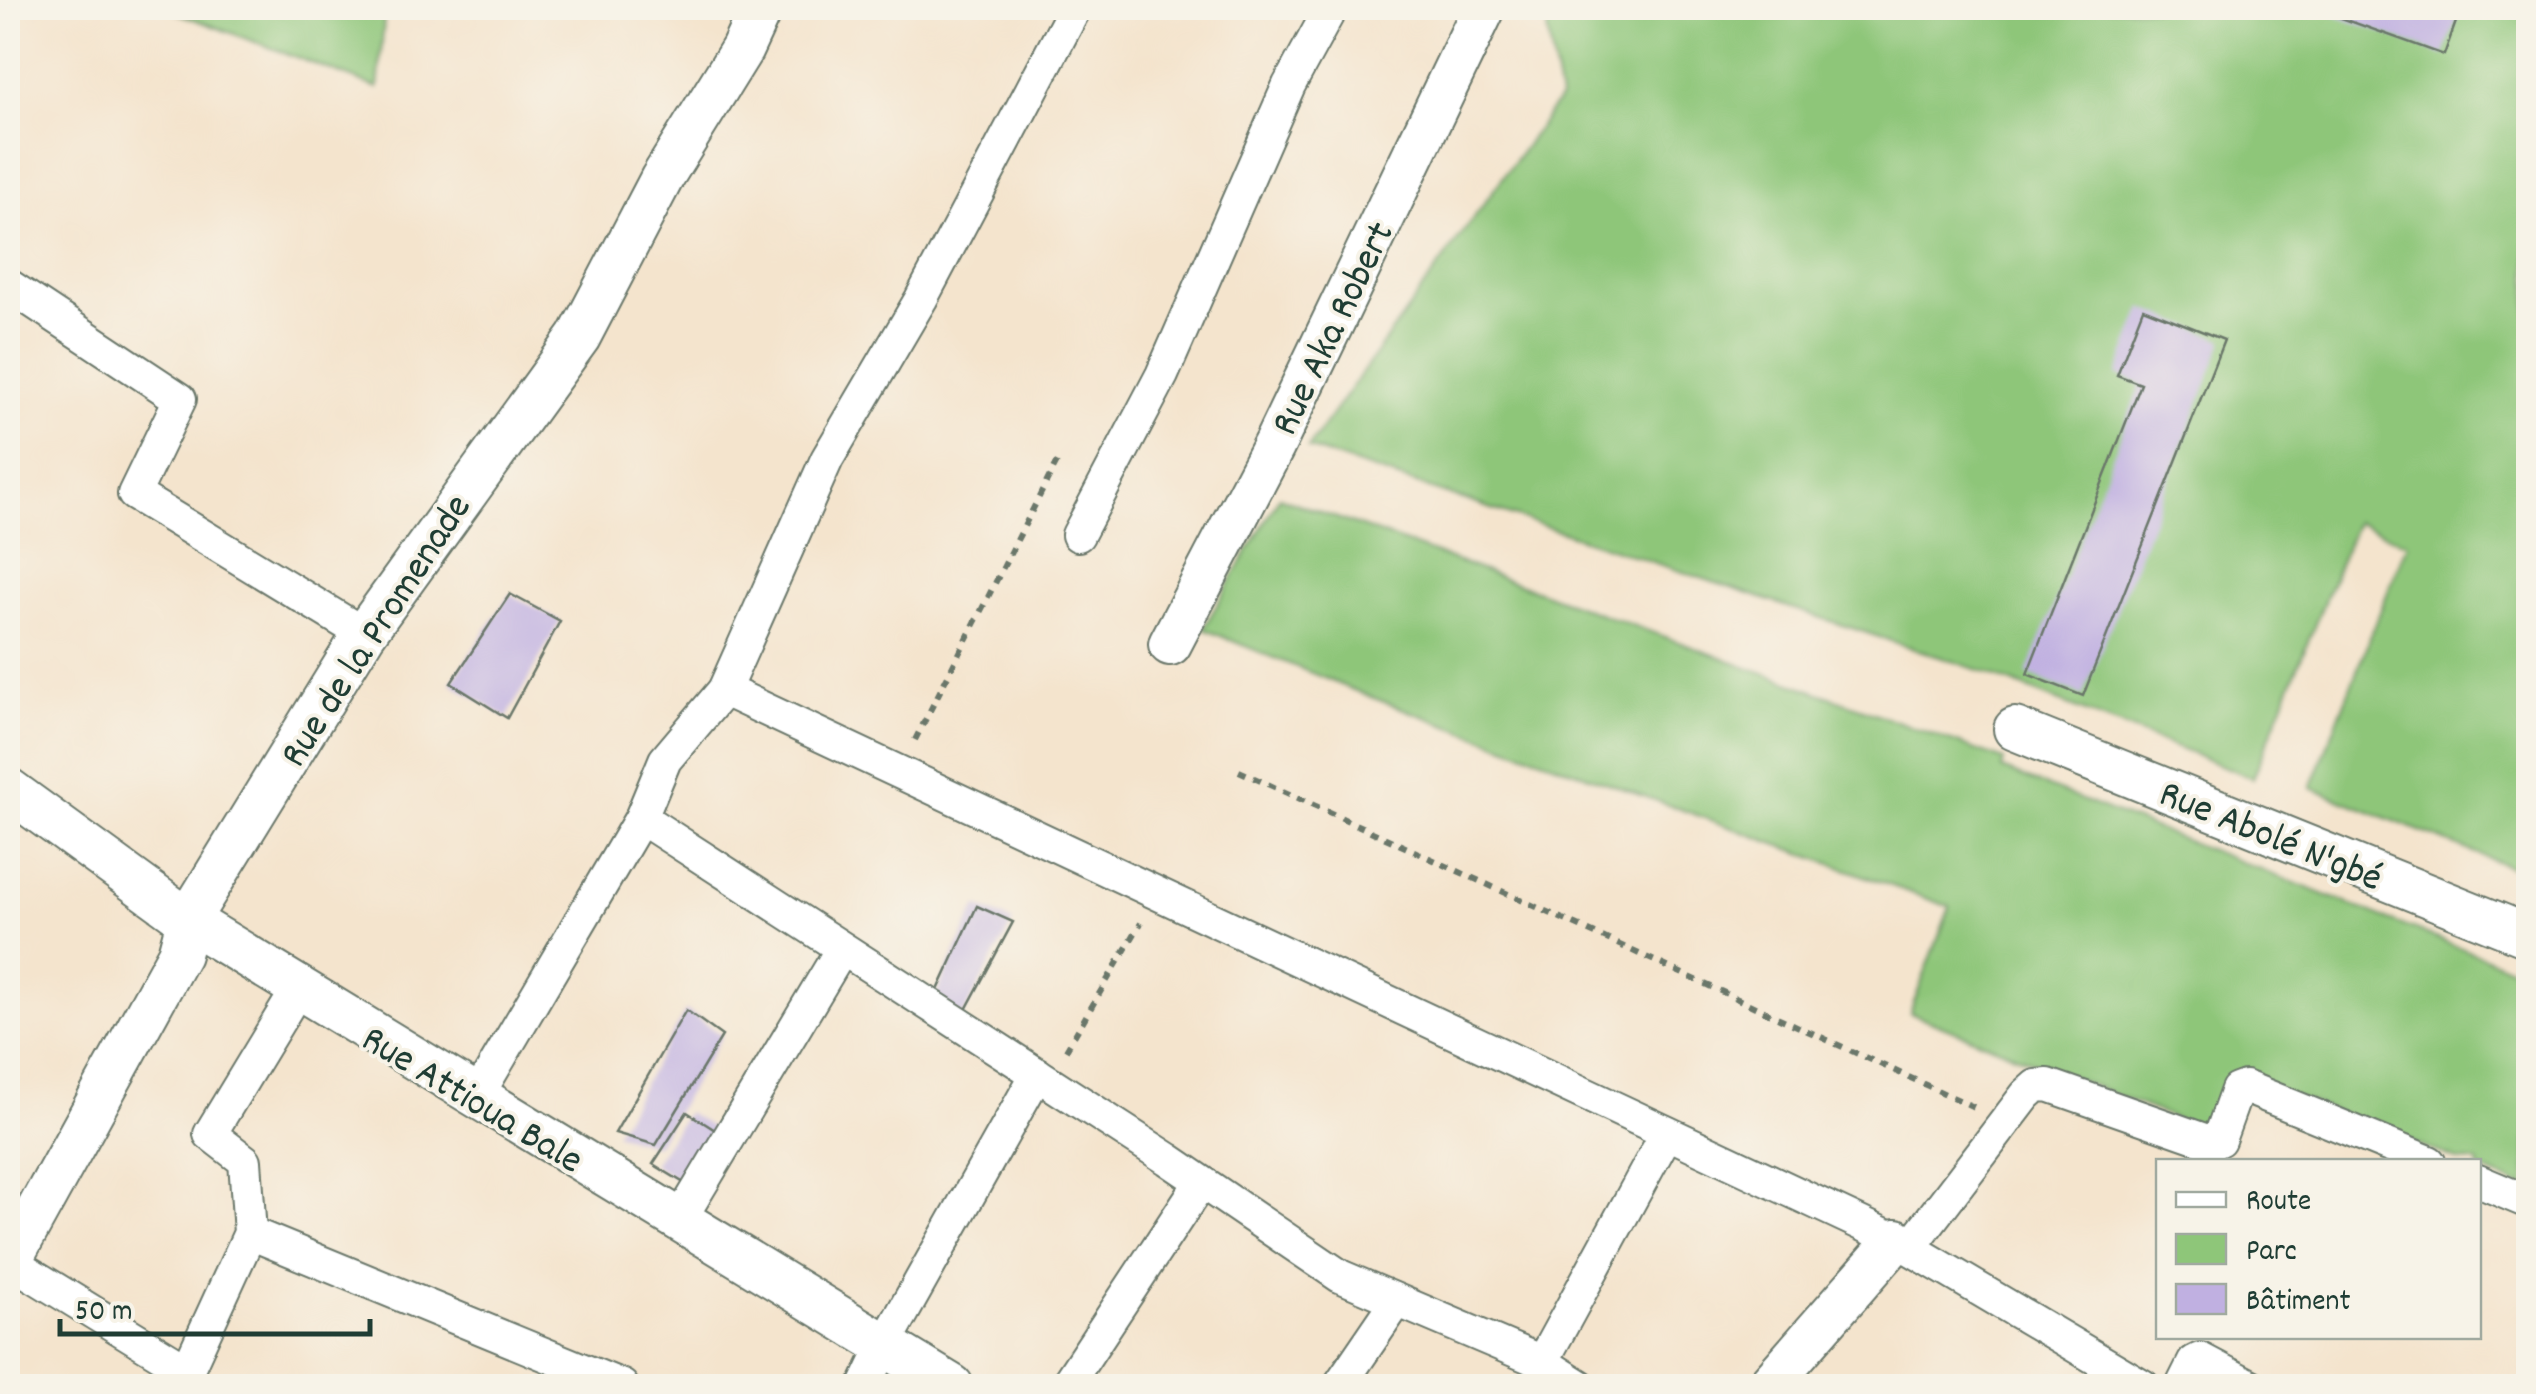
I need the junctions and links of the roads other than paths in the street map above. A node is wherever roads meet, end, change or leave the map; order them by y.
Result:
1 (762, 8) edge
2 (1075, 8) edge
3 (1331, 8) edge
4 (1484, 8) edge
5 (8, 285) edge
6 (1078, 535) dead end
7 (364, 634) junction
8 (1170, 644) dead end
9 (724, 690) junction
10 (2015, 730) dead end
11 (8, 789) edge
12 (641, 818) junction
13 (188, 920) junction
14 (2528, 936) edge
15 (842, 949) junction
16 (298, 989) junction
17 (1042, 1078) junction
18 (476, 1098) junction
19 (1668, 1134) junction
20 (2422, 1159) edge
21 (1201, 1182) junction
22 (2481, 1183) edge
23 (2528, 1202) edge
24 (679, 1222) junction
25 (250, 1232) junction
26 (1903, 1244) junction
27 (8, 1261) edge
28 (1397, 1301) junction
29 (884, 1346) junction
30 (1542, 1362) junction
31 (184, 1378) edge
32 (622, 1386) edge
33 (865, 1386) edge
34 (952, 1386) edge
35 (1066, 1386) edge
36 (1338, 1386) edge
37 (1580, 1386) edge
38 (1768, 1386) edge
39 (2144, 1386) edge
40 (2182, 1386) edge
41 (2251, 1386) edge

1 - 7 street, Rue de la Promenade
2 - 9 street
3 - 6 street
4 - 8 street, Rue Aka Robert
5 - 7 street
7 - 13 street, Rue de la Promenade
9 - 12 street
9 - 19 street
10 - 14 street, Rue Abolé N'gbé
11 - 13 street, Rue Attioua Bale
12 - 15 street
12 - 18 street
13 - 16 street, Rue Attioua Bale
13 - 27 street, Rue de la Promenade
15 - 17 street
15 - 24 street
16 - 18 street, Rue Attioua Bale
16 - 25 street
17 - 21 street
17 - 29 street
18 - 24 street, Rue Attioua Bale
19 - 26 street
19 - 30 street
20 - 26 street
21 - 28 street
21 - 35 street
22 - 23 street
24 - 29 street, Rue Attioua Bale
25 - 31 street
25 - 32 street
26 - 38 street
26 - 39 street
27 - 31 street
28 - 30 street
28 - 36 street
29 - 33 street
29 - 34 street, Rue Attioua Bale
30 - 37 street
40 - 41 street

